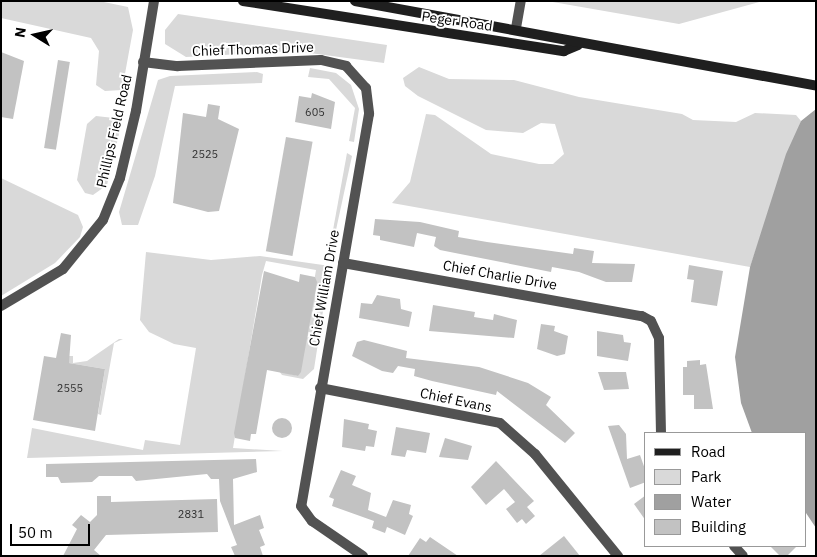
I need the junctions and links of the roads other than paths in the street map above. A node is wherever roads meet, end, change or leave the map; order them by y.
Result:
1 (154, 1) edge
2 (244, 1) edge
3 (355, 1) edge
4 (521, 1) edge
5 (516, 28) junction
6 (578, 45) junction
7 (144, 62) junction
8 (359, 76) joint
9 (814, 86) edge
10 (343, 263) junction
11 (1, 306) edge
12 (320, 388) junction
13 (660, 432) edge
14 (363, 556) edge
15 (618, 556) edge

1 - 7 street, Phillips Field Road
2 - 6 main road, Peger Road
3 - 5 main road, Peger Road
4 - 5 street
5 - 6 main road, Peger Road
6 - 9 main road, Peger Road
7 - 8 street, Chief Thomas Drive
7 - 11 street, Phillips Field Road
8 - 10 street, Chief William Drive
10 - 12 street, Chief William Drive
10 - 13 street, Chief Charlie Drive
12 - 14 street, Chief William Drive
12 - 15 street, Chief Evans

